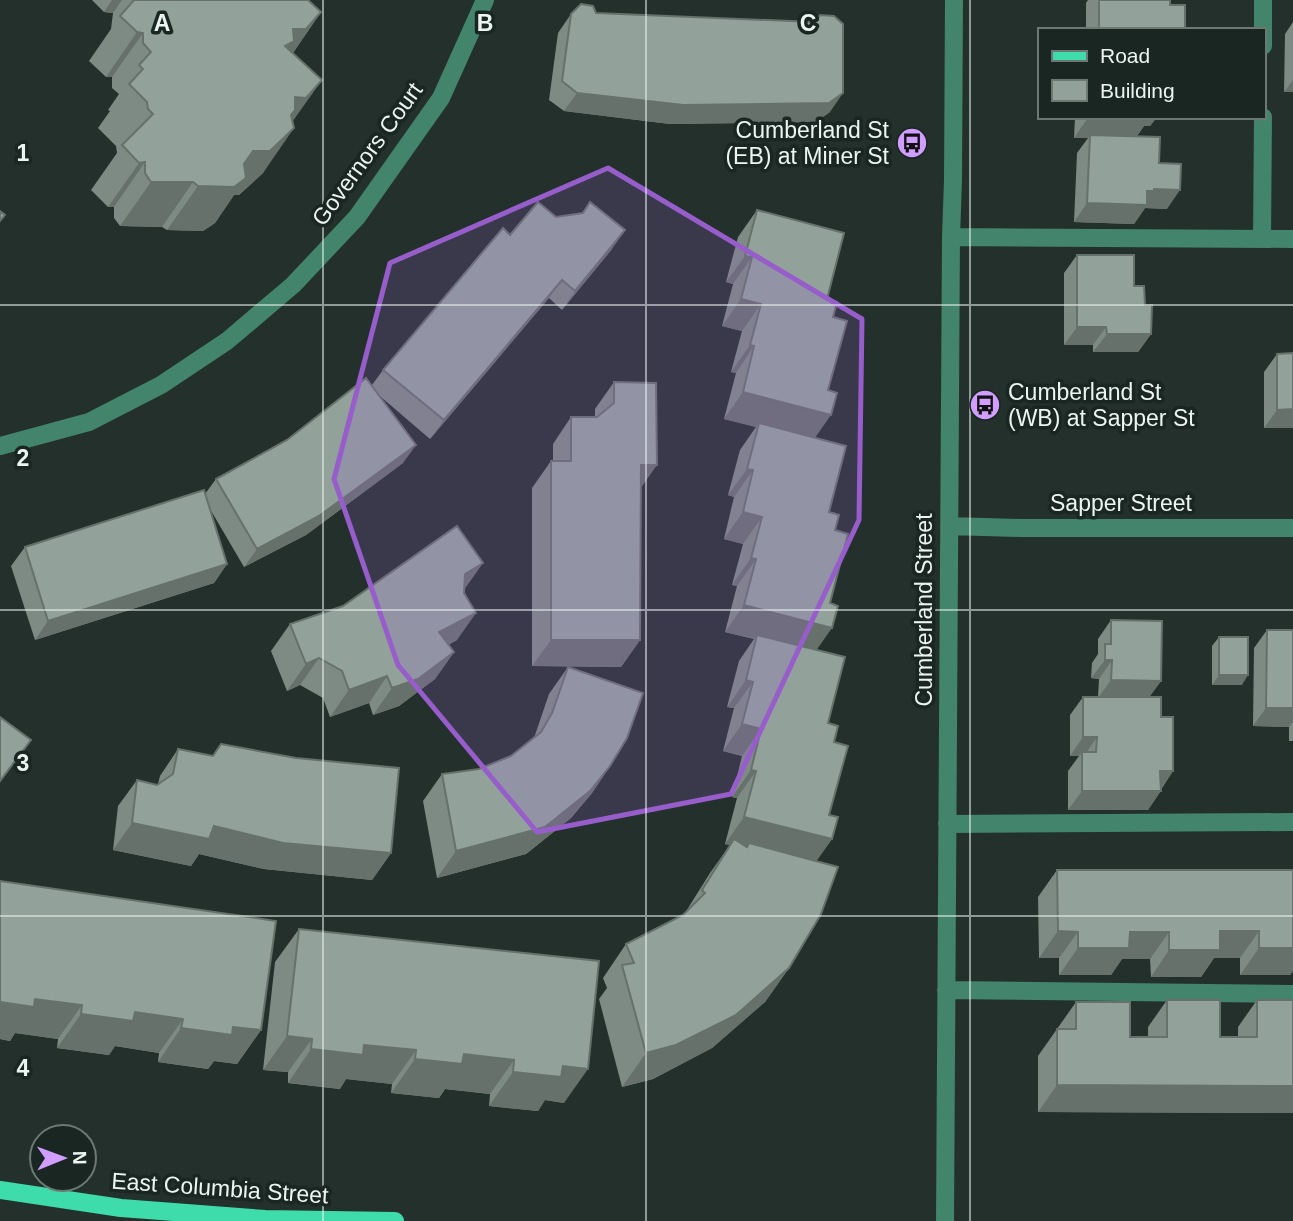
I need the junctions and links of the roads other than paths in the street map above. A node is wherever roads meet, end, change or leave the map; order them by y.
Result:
1 (485, 0) edge
2 (954, 0) edge
3 (1264, 0) edge
4 (1263, 28) edge
5 (1263, 119) edge
6 (951, 237) junction
7 (1262, 239) junction
8 (1293, 239) edge
9 (0, 446) edge
10 (948, 526) junction
11 (1293, 528) edge
12 (1293, 822) edge
13 (947, 824) junction
14 (946, 990) junction
15 (1293, 994) edge
16 (0, 1190) edge
17 (266, 1220) edge
18 (396, 1221) edge
19 (945, 1221) edge

1 - 9 street, Governors Court
2 - 6 street, Cumberland Street
3 - 4 street
5 - 7 street
6 - 7 street
6 - 10 street, Cumberland Street
7 - 8 street
10 - 11 street, Sapper Street
10 - 13 street, Cumberland Street
12 - 13 street
13 - 14 street, Cumberland Street
14 - 15 street
14 - 19 street, Cumberland Street
16 - 17 main road, East Columbia Street
17 - 18 main road, East Columbia Street

